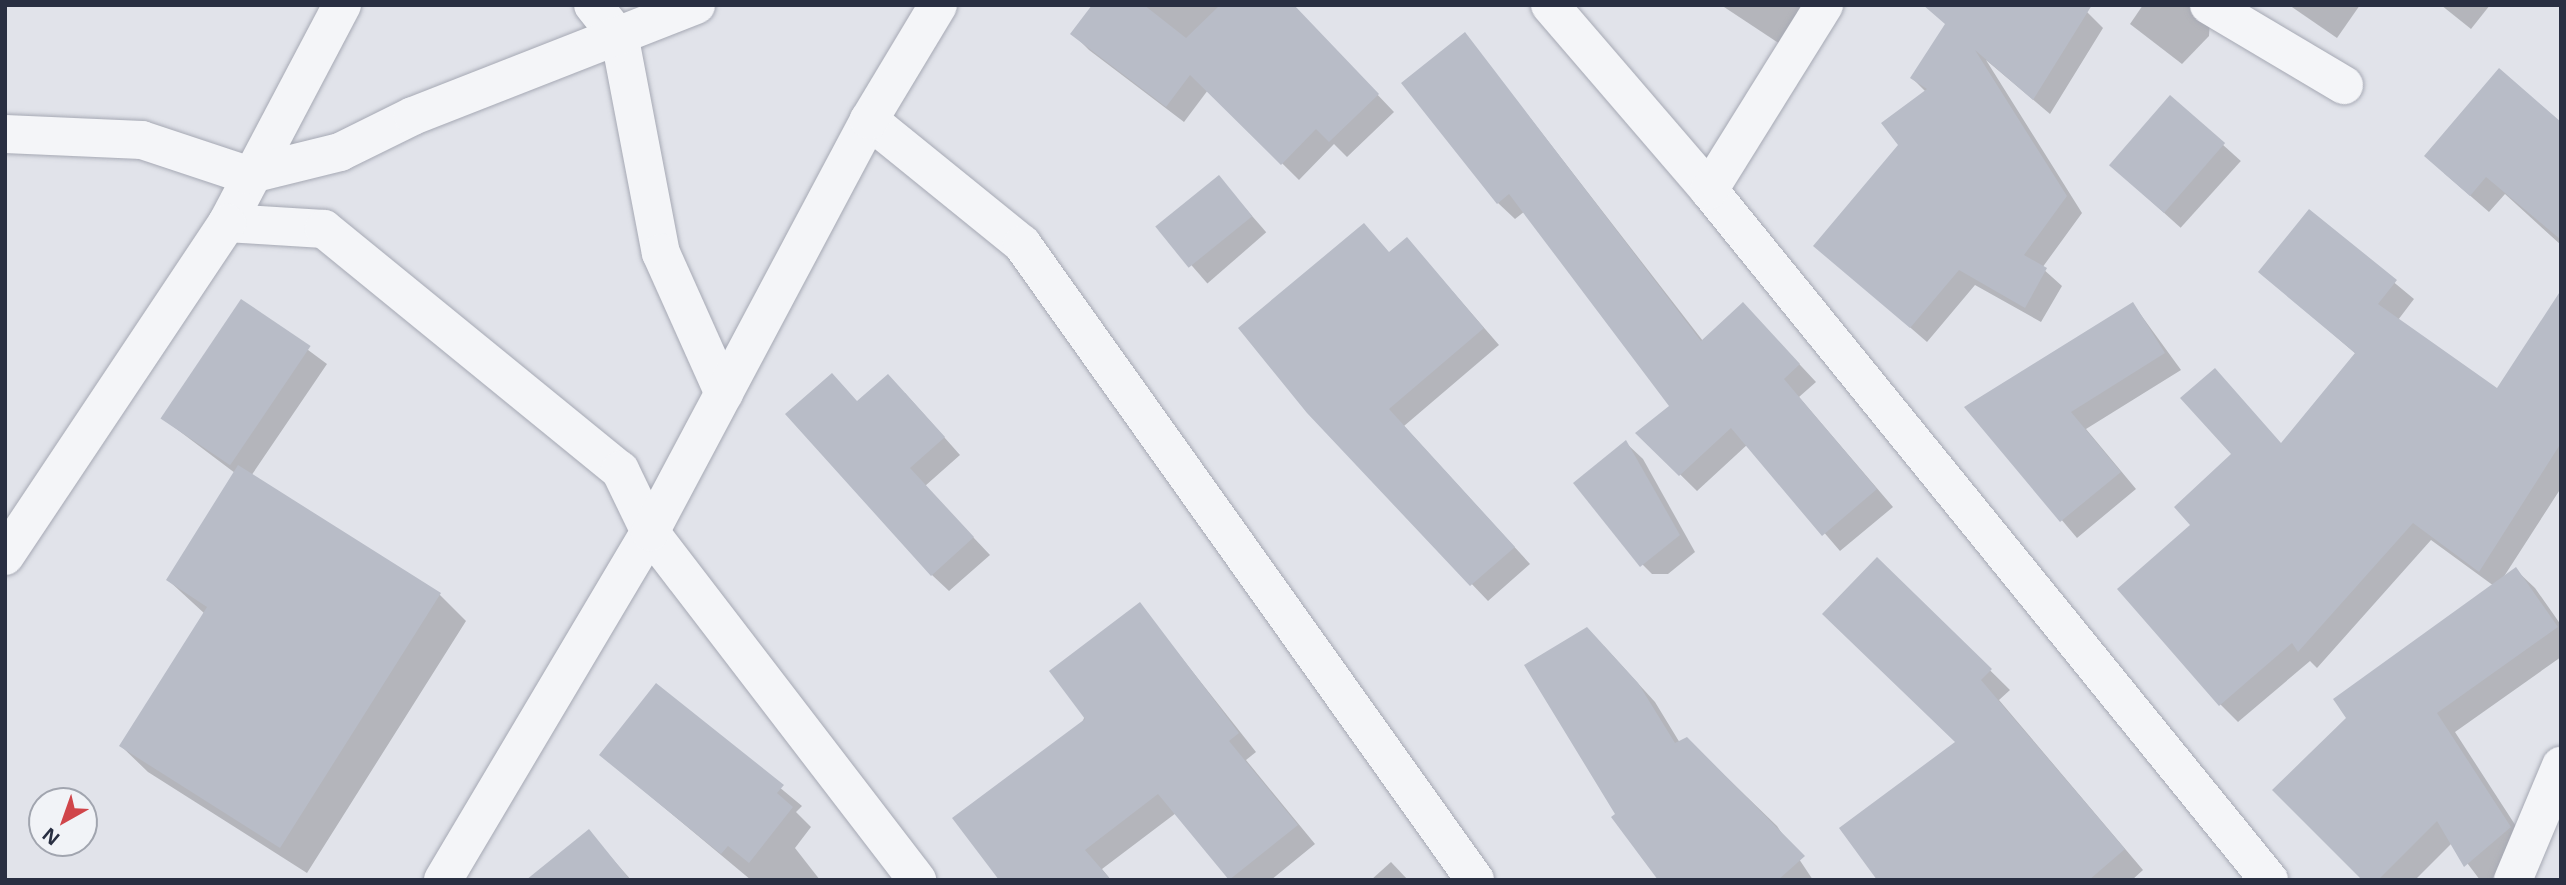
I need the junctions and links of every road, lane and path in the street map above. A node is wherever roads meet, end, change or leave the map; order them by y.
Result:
1 (342, 5) edge
2 (593, 5) edge
3 (696, 5) edge
4 (937, 5) edge
5 (1550, 5) edge
6 (1824, 5) edge
7 (2209, 5) edge
8 (620, 39) junction
9 (2344, 85) dead end
10 (869, 120) junction
11 (5, 134) edge
12 (247, 175) junction
13 (1709, 190) junction
14 (227, 223) junction
15 (724, 394) junction
16 (650, 532) junction
17 (5, 556) edge
18 (2561, 766) edge
19 (443, 880) edge
20 (917, 880) edge
21 (1475, 880) edge
22 (2269, 880) edge
23 (2513, 880) edge

1 - 12 street
2 - 8 street
3 - 8 street
4 - 10 street
5 - 13 street
6 - 13 street
7 - 9 street
8 - 12 street
8 - 15 street
10 - 15 street
10 - 21 street
11 - 12 street
12 - 14 street
13 - 22 street
14 - 16 street
14 - 17 street
15 - 16 street
16 - 19 street
16 - 20 street
18 - 23 street

